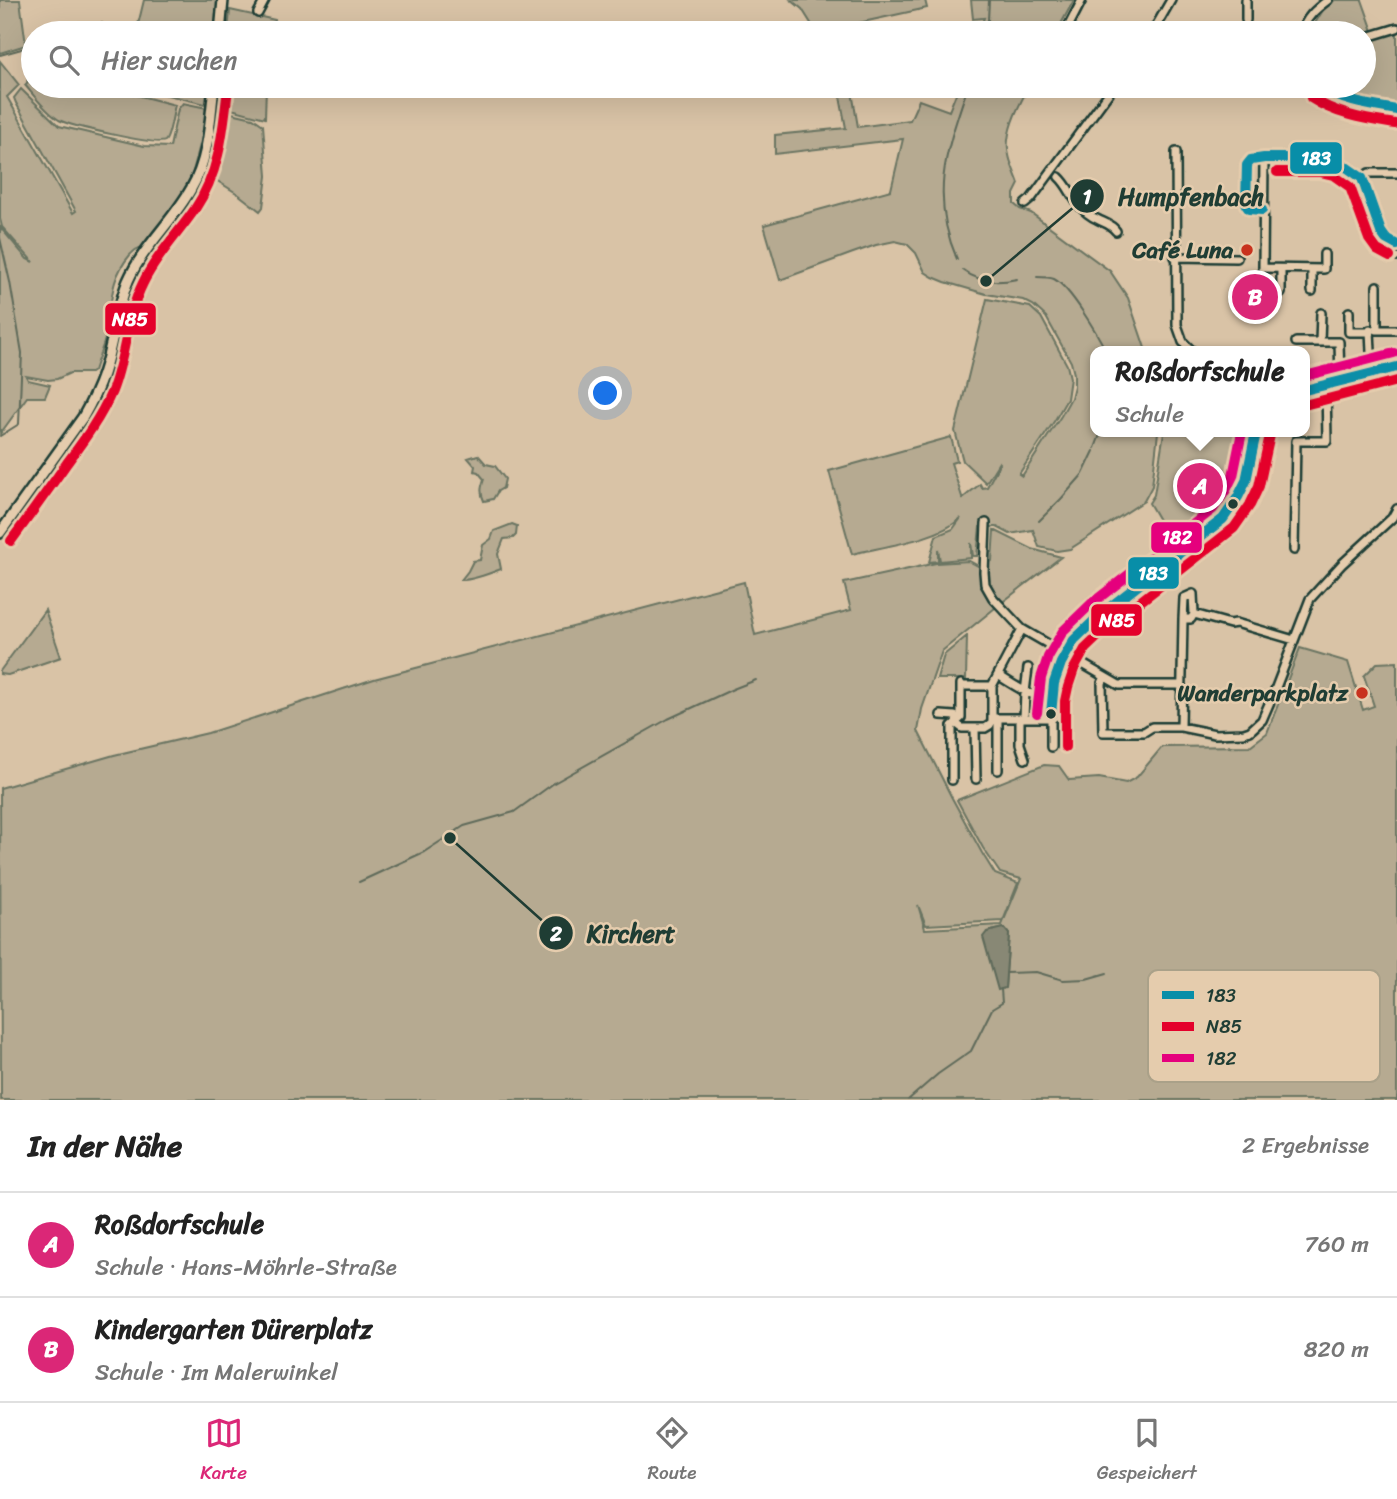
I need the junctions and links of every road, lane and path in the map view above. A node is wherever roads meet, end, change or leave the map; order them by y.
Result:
1 (223, 0) edge
2 (265, 0) edge
3 (1082, 0) edge
4 (1171, 0) edge
5 (1246, 0) edge
6 (1328, 0) edge
7 (258, 13) dead end
8 (1246, 20) dead end
9 (221, 21) edge
10 (1071, 21) edge
11 (1159, 21) edge
12 (1306, 21) edge
13 (1397, 28) edge
14 (1376, 34) edge
15 (212, 98) edge
16 (1105, 98) edge
17 (1343, 98) edge
18 (1397, 110) edge
19 (1176, 152) dead end
20 (1264, 158) junction
21 (1397, 173) edge
22 (1059, 177) dead end
23 (1362, 178) junction
24 (1025, 204) dead end
25 (1262, 209) junction
26 (1116, 231) dead end
27 (1397, 245) edge
28 (1324, 254) dead end
29 (1388, 254) dead end
30 (1175, 257) junction
31 (1397, 257) edge
32 (1237, 258) dead end
33 (1281, 269) junction
34 (1312, 269) junction
35 (1377, 286) dead end
36 (1312, 291) dead end
37 (1281, 293) dead end
38 (1349, 312) dead end
39 (1321, 313) dead end
40 (1397, 330) edge
41 (1296, 342) dead end
42 (1320, 342) junction
43 (1187, 346) edge
44 (1397, 367) edge
45 (1372, 373) junction
46 (1340, 381) junction
47 (1326, 385) junction
48 (1310, 389) edge
49 (1255, 437) edge
50 (1397, 509) edge
51 (986, 523) dead end
52 (0, 533) edge
53 (1294, 550) dead end
54 (1194, 614) junction
55 (1183, 619) junction
56 (1022, 629) junction
57 (1294, 640) junction
58 (1066, 654) junction
59 (1028, 668) dead end
60 (998, 675) junction
61 (1105, 677) junction
62 (1182, 685) junction
63 (992, 686) junction
64 (1025, 692) junction
65 (1051, 699) junction
66 (941, 715) dead end
67 (995, 718) junction
68 (1022, 718) junction
69 (1051, 718) junction
70 (957, 721) junction
71 (1181, 727) junction
72 (975, 728) junction
73 (1051, 747) dead end
74 (1024, 759) dead end
75 (998, 770) dead end
76 (976, 779) dead end
77 (952, 780) dead end

1 - 9 main road
2 - 7 street
3 - 10 street
4 - 11 street
5 - 8 street
6 - 12 street
13 - 14 street
15 - 52 main road
16 - 24 street
17 - 18 street
19 - 30 street
20 - 23 street
20 - 25 street
20 - 25 street
21 - 23 street
22 - 26 street
23 - 27 street
25 - 33 street
28 - 34 street
29 - 31 street
30 - 32 street
30 - 43 street
33 - 34 street
33 - 37 street
34 - 36 street
35 - 40 street
38 - 45 street
39 - 42 street
41 - 42 street
42 - 46 street
44 - 45 street
45 - 46 street
46 - 47 street
47 - 48 street
47 - 53 street
49 - 58 street
50 - 57 street
51 - 56 street
54 - 55 street
54 - 55 street
54 - 57 street
55 - 62 street
56 - 58 street
56 - 60 street
57 - 71 street
58 - 61 street
58 - 65 street
59 - 64 street
60 - 63 street
60 - 64 street
61 - 62 street
61 - 71 street
62 - 71 street
63 - 67 street
63 - 70 street
64 - 65 street
64 - 68 street
65 - 69 street
66 - 70 street
67 - 68 street
67 - 72 street
67 - 75 street
68 - 69 street
68 - 74 street
69 - 73 street
70 - 72 street
70 - 77 street
72 - 76 street

